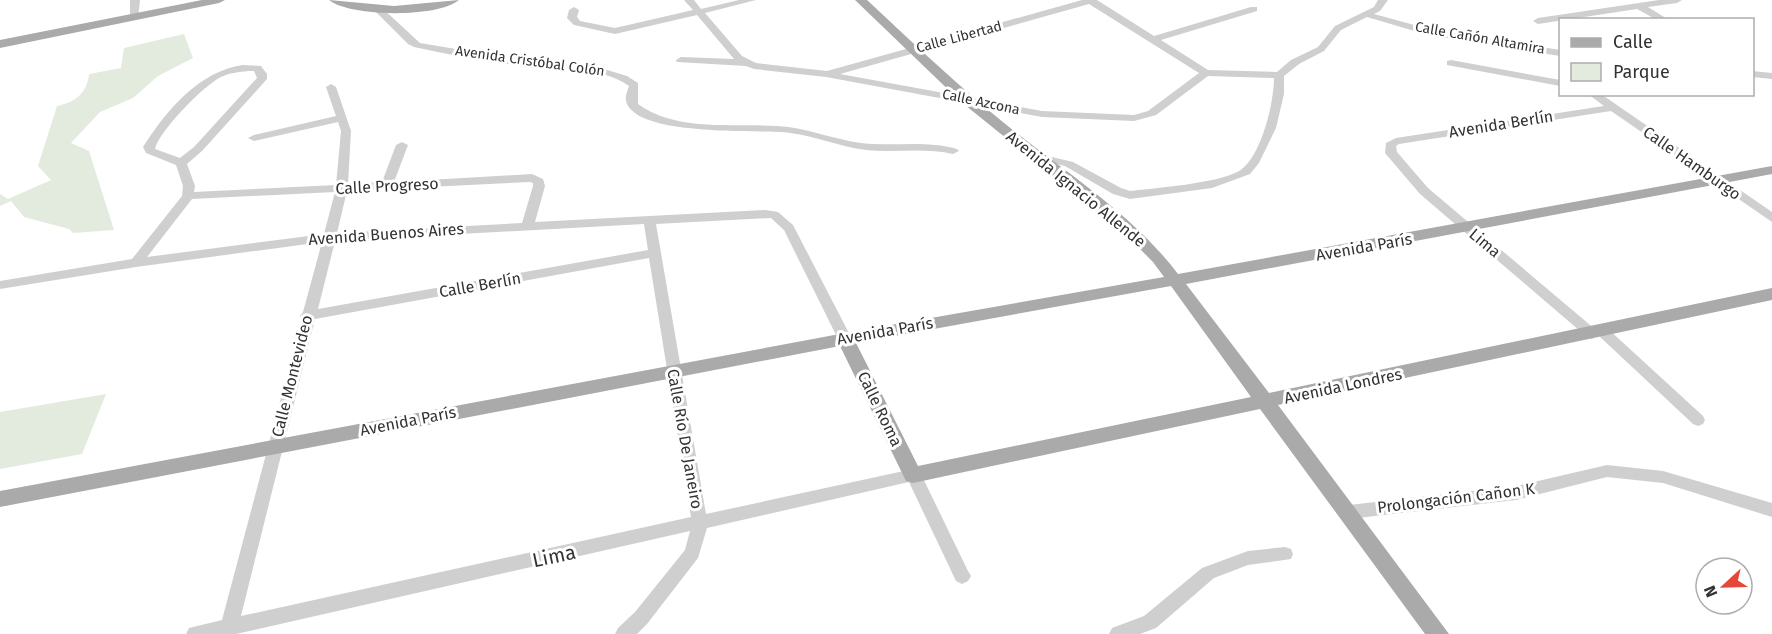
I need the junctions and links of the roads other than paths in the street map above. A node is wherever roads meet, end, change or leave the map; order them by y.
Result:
1 (135, 0) edge
2 (219, 0) edge
3 (335, 0) edge
4 (453, 0) edge
5 (689, 0) edge
6 (751, 0) edge
7 (861, 0) edge
8 (1091, 0) edge
9 (1383, 0) edge
10 (1627, 0) edge
11 (1677, 0) edge
12 (1640, 7) junction
13 (377, 8) junction
14 (1254, 9) dead end
15 (574, 10) dead end
16 (699, 12) junction
17 (1365, 14) junction
18 (135, 17) junction
19 (1559, 18) edge
20 (1560, 18) edge
21 (1661, 18) edge
22 (1538, 21) dead end
23 (1151, 40) junction
24 (0, 44) edge
25 (913, 50) junction
26 (1559, 53) edge
27 (681, 60) dead end
28 (745, 63) junction
29 (1451, 63) dead end
30 (1206, 73) junction
31 (826, 74) junction
32 (1754, 74) edge
33 (1279, 75) junction
34 (1772, 76) edge
35 (1559, 83) edge
36 (331, 87) dead end
37 (1596, 96) edge
38 (965, 98) junction
39 (1613, 108) junction
40 (343, 118) junction
41 (254, 138) dead end
42 (402, 145) dead end
43 (1390, 145) joint
44 (953, 151) dead end
45 (1035, 156) junction
46 (182, 163) junction
47 (1772, 170) edge
48 (1717, 180) junction
49 (386, 186) junction
50 (342, 188) junction
51 (188, 196) junction
52 (774, 215) joint
53 (1772, 218) edge
54 (649, 220) junction
55 (528, 225) junction
56 (1467, 228) junction
57 (330, 237) junction
58 (653, 253) junction
59 (136, 263) junction
60 (1174, 279) junction
61 (0, 285) edge
62 (1772, 294) edge
63 (307, 316) junction
64 (1597, 332) junction
65 (845, 339) junction
66 (674, 372) junction
67 (1267, 402) junction
68 (1698, 420) dead end
69 (274, 446) junction
70 (913, 475) junction
71 (0, 499) edge
72 (1772, 510) edge
73 (1349, 512) junction
74 (700, 524) junction
75 (1285, 554) dead end
76 (962, 576) dead end
77 (229, 630) edge
78 (195, 634) edge
79 (624, 634) edge
80 (1118, 634) edge
81 (1438, 634) edge

1 - 18 street
2 - 18 main road
3 - 13 main road
4 - 13 main road
5 - 16 street
6 - 16 street
7 - 25 main road, Avenida Ignacio Allende
8 - 23 street
8 - 25 street, Calle Libertad
9 - 17 street
10 - 12 street
11 - 12 street
12 - 20 street
12 - 21 street
13 - 44 street, Avenida Cristóbal Colón
14 - 23 street
15 - 16 street
16 - 28 street
17 - 26 street, Calle Cañón Altamira
17 - 33 street
18 - 24 main road
19 - 22 street
23 - 30 street
25 - 31 street, Calle Libertad
25 - 38 main road, Avenida Ignacio Allende
27 - 28 street, Calle Azcona
28 - 31 street, Calle Azcona
29 - 35 street
30 - 33 street
30 - 38 street, Calle Azcona
31 - 38 street, Calle Azcona
32 - 34 street
33 - 45 street
36 - 40 street, Calle Montevideo
37 - 39 street, Calle Hamburgo
38 - 45 main road, Avenida Ignacio Allende
39 - 43 street, Avenida Berlín
39 - 48 street, Calle Hamburgo
40 - 41 street
40 - 50 street, Calle Montevideo
42 - 49 street
43 - 56 street, Lima
45 - 60 main road, Avenida Ignacio Allende
46 - 46 street
46 - 51 street
47 - 48 main road, Avenida París
48 - 53 street, Calle Hamburgo
48 - 56 main road, Avenida París
49 - 50 street, Calle Progreso
49 - 55 street, Calle Progreso
50 - 51 street, Calle Progreso
50 - 57 street, Calle Montevideo
51 - 59 street
52 - 54 street, Avenida Buenos Aires
52 - 65 street, Calle Roma
54 - 55 street, Avenida Buenos Aires
54 - 58 street, Calle Río De Janeiro
55 - 57 street, Avenida Buenos Aires
56 - 60 main road, Avenida París
56 - 64 street, Lima
57 - 59 street, Avenida Buenos Aires
57 - 63 street, Calle Montevideo
58 - 63 street, Calle Berlín
58 - 66 street, Calle Río De Janeiro
59 - 61 street, Avenida Buenos Aires
60 - 65 main road, Avenida París
60 - 67 main road, Avenida Ignacio Allende
62 - 64 main road, Avenida Londres
63 - 69 street, Calle Montevideo
64 - 67 main road, Avenida Londres
64 - 68 street, Lima
65 - 66 main road, Avenida París
65 - 70 main road, Calle Roma
66 - 69 main road, Avenida París
66 - 74 street, Calle Río De Janeiro
67 - 70 main road, Avenida Londres
67 - 73 main road, Avenida Ignacio Allende
69 - 71 main road, Avenida París
69 - 77 street, Calle Montevideo
70 - 74 street, Lima
70 - 76 street, Calle Roma
72 - 73 street, Prolongación Cañon K
73 - 81 main road, Avenida Ignacio Allende
74 - 77 street, Lima
74 - 79 street, Calle Río De Janeiro
75 - 80 street
77 - 78 street, Lima

